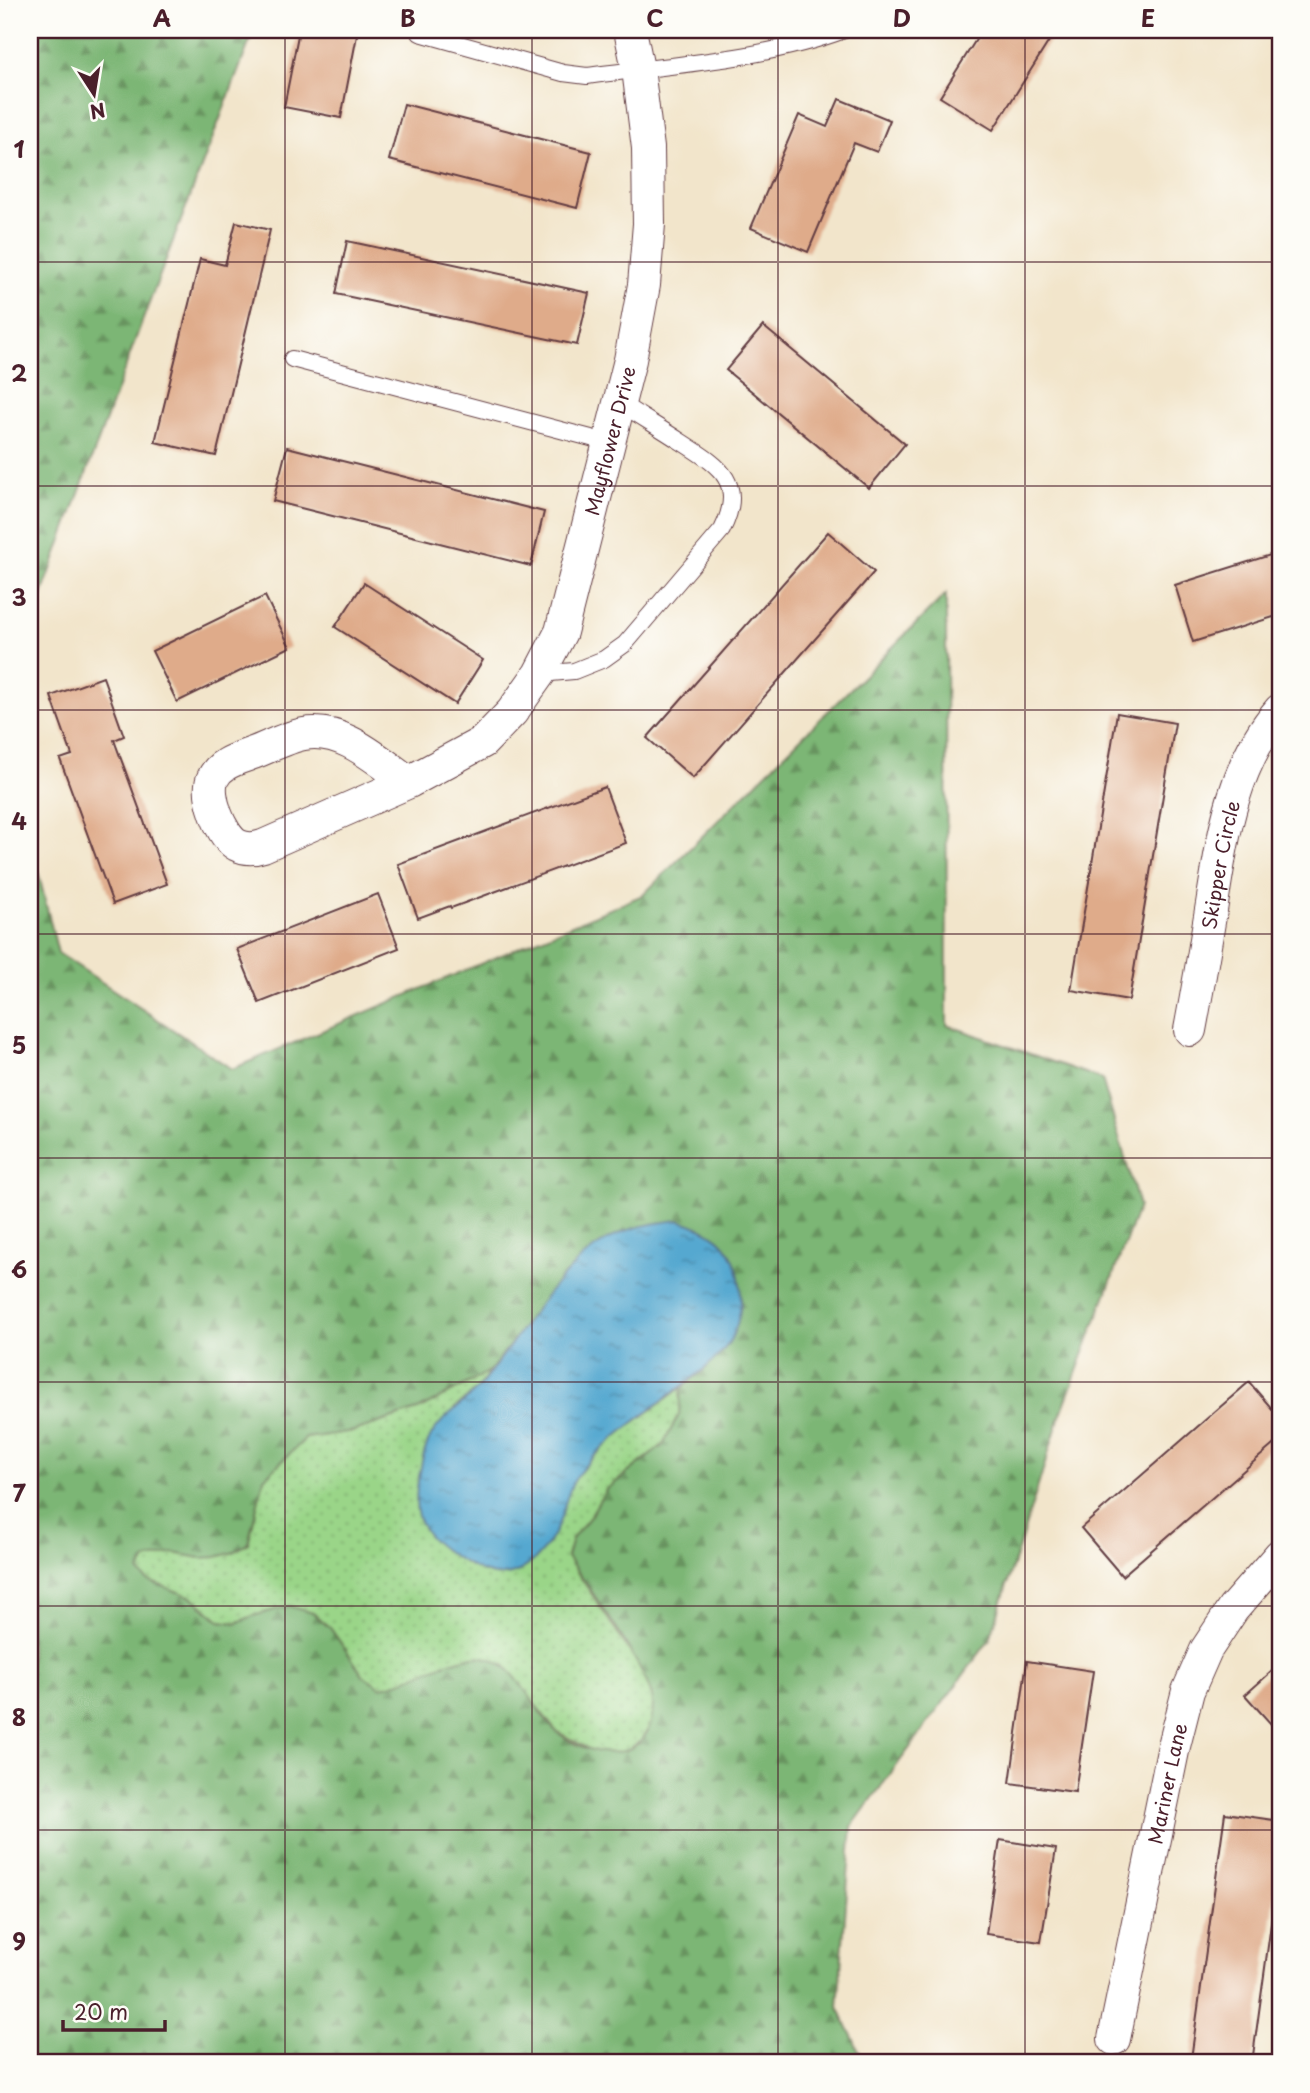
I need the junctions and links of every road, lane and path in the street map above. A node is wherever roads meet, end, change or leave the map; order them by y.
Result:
1 (630, 30) edge
2 (844, 30) edge
3 (420, 33) dead end
4 (638, 69) junction
5 (292, 359) dead end
6 (620, 403) junction
7 (610, 443) junction
8 (539, 674) junction
9 (1280, 710) edge
10 (409, 782) junction
11 (1190, 1030) dead end
12 (1280, 1555) edge
13 (1114, 2039) dead end

1 - 4 street, Mayflower Drive
2 - 4 lane
3 - 4 lane
4 - 6 street, Mayflower Drive
5 - 7 lane
6 - 7 street, Mayflower Drive
6 - 8 lane
7 - 8 street, Mayflower Drive
8 - 10 street, Mayflower Drive
9 - 11 street, Skipper Circle
10 - 10 street, Mayflower Drive
12 - 13 street, Mariner Lane

